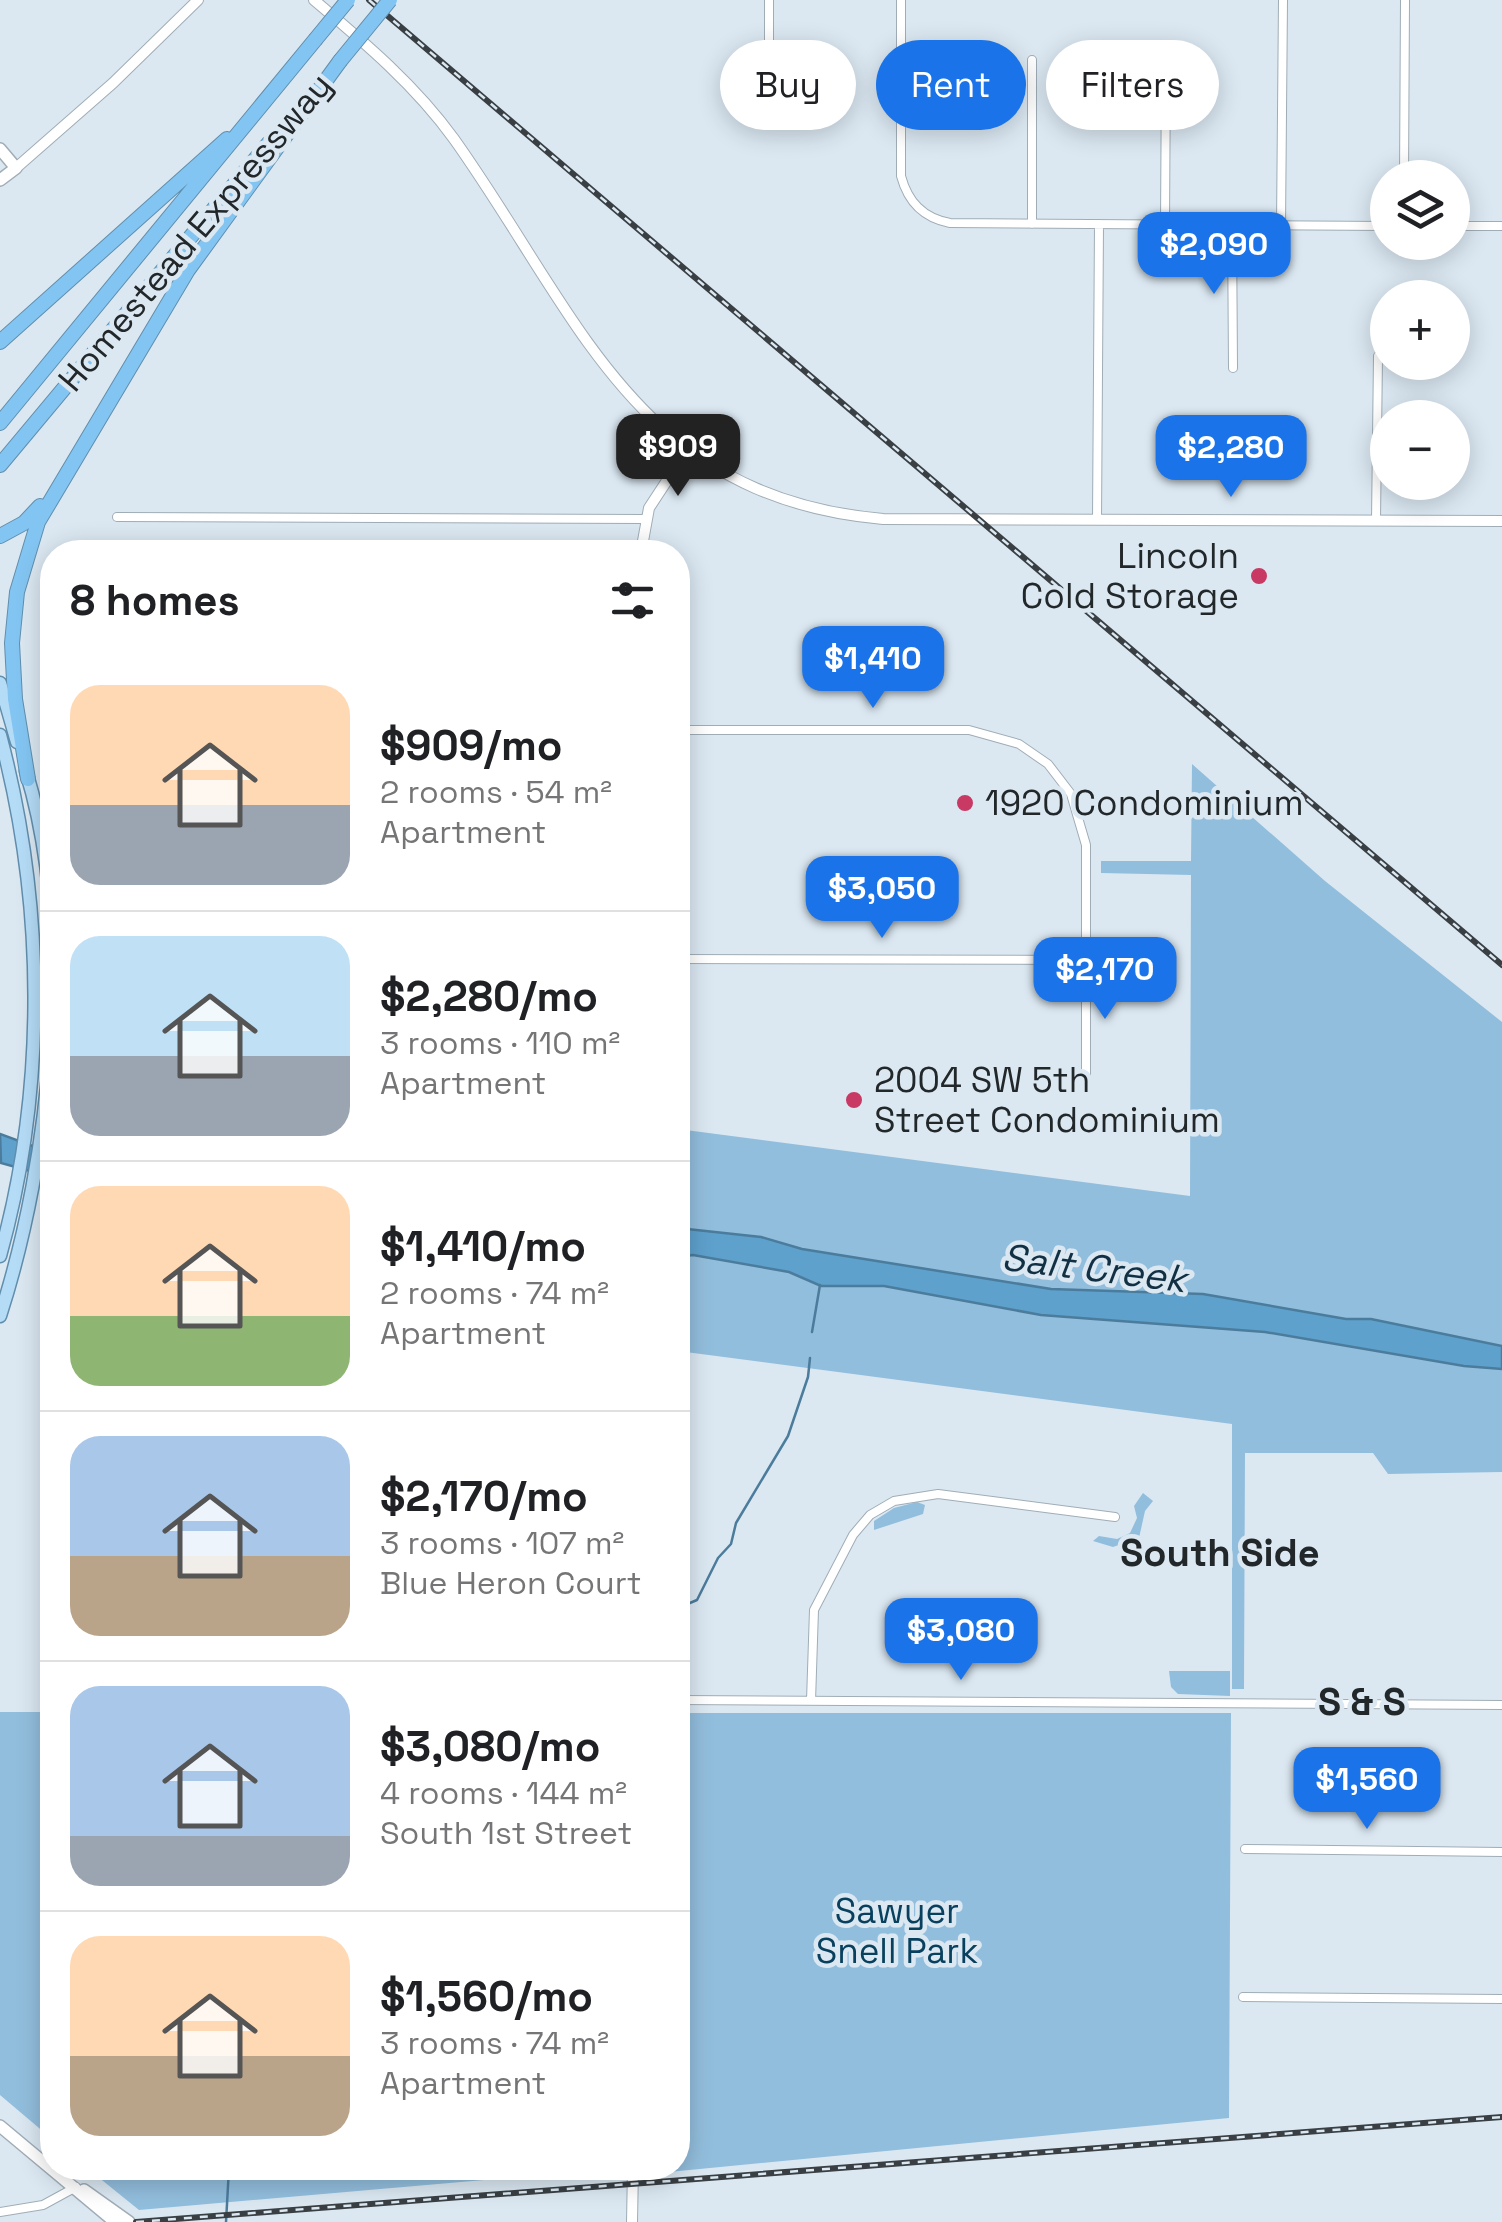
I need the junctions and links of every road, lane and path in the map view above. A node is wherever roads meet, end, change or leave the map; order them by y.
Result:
1 (198, 0) edge
2 (314, 0) edge
3 (348, 0) edge
4 (390, 0) edge
5 (769, 0) edge
6 (900, 0) edge
7 (1283, 0) edge
8 (1405, 0) edge
9 (769, 40) edge
10 (1032, 60) dead end
11 (340, 61) junction
12 (265, 105) junction
13 (1166, 130) edge
14 (0, 150) edge
15 (1404, 160) edge
16 (16, 168) junction
17 (0, 180) edge
18 (1032, 224) junction
19 (1098, 224) junction
20 (1165, 224) junction
21 (1232, 225) junction
22 (1281, 225) junction
23 (1370, 226) edge
24 (1470, 226) edge
25 (1502, 226) edge
26 (0, 342) edge
27 (1232, 368) dead end
28 (1378, 380) edge
29 (0, 423) edge
30 (687, 450) junction
31 (0, 464) edge
32 (56, 486) junction
33 (117, 518) dead end
34 (645, 519) junction
35 (1096, 520) junction
36 (1376, 521) junction
37 (1502, 521) edge
38 (0, 536) edge
39 (642, 540) edge
40 (0, 683) edge
41 (690, 730) edge
42 (0, 736) edge
43 (28, 779) junction
44 (40, 865) edge
45 (690, 959) edge
46 (1086, 960) junction
47 (1086, 1084) dead end
48 (40, 1132) edge
49 (0, 1256) edge
50 (0, 1316) edge
51 (1115, 1517) dead end
52 (690, 1700) edge
53 (812, 1701) junction
54 (1502, 1705) edge
55 (1245, 1849) dead end
56 (1502, 1852) edge
57 (1243, 1997) dead end
58 (1502, 1999) edge
59 (0, 2126) edge
60 (40, 2158) edge
61 (68, 2180) edge
62 (636, 2180) edge
63 (76, 2186) junction
64 (0, 2212) edge
65 (115, 2222) edge
66 (129, 2222) edge
67 (636, 2222) edge

1 - 16 street
2 - 30 street
3 - 12 highway, Homestead Expressway, bridge
4 - 11 highway, Homestead Expressway, bridge
5 - 9 street
6 - 18 street
7 - 22 street
8 - 15 street
10 - 18 street
11 - 31 highway, Homestead Expressway
11 - 32 highway
12 - 26 highway
12 - 29 highway, Homestead Expressway
13 - 20 street
14 - 16 main road
16 - 17 main road
18 - 19 street
19 - 20 street
19 - 35 street
20 - 21 street
21 - 22 street
21 - 27 street
22 - 23 street
24 - 25 street
28 - 36 street
30 - 34 street
30 - 35 street
32 - 38 highway
32 - 43 highway
33 - 34 street
34 - 39 street
35 - 36 street
36 - 37 street
40 - 43 main road
41 - 46 street
42 - 49 main road
43 - 44 main road
45 - 46 street
46 - 47 street
48 - 50 main road
51 - 53 street
52 - 53 street
53 - 54 street
55 - 56 street
57 - 58 street
59 - 60 main road
61 - 63 main road
62 - 67 street
63 - 64 street
63 - 65 main road
63 - 66 main road

